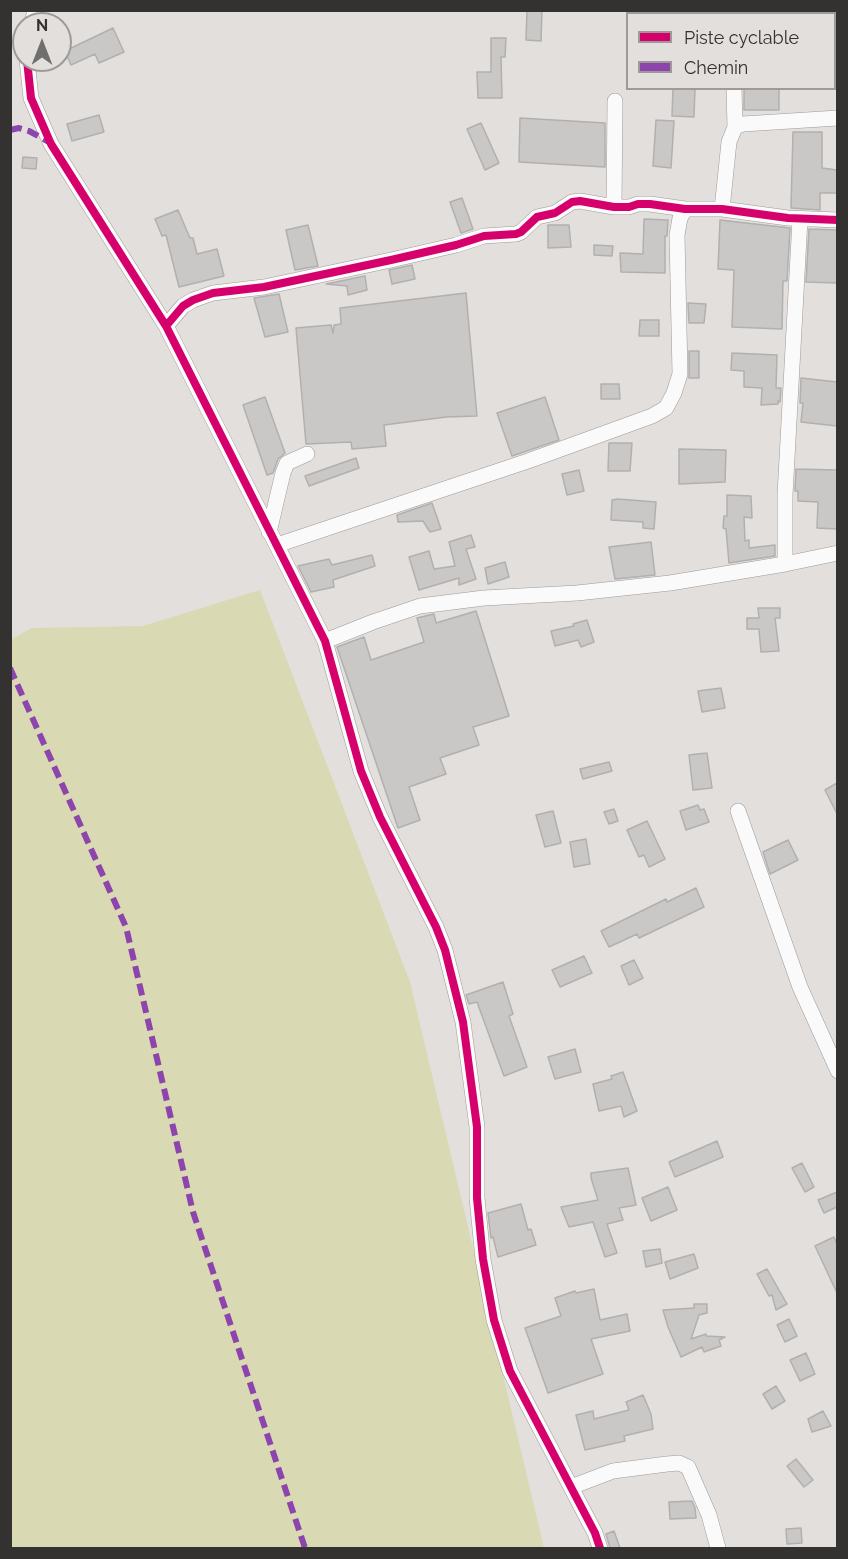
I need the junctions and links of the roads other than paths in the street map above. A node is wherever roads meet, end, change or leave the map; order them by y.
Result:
1 (28, 72) edge
2 (735, 90) edge
3 (615, 101) dead end
4 (837, 118) edge
5 (735, 127) junction
6 (614, 207) junction
7 (685, 209) junction
8 (722, 209) junction
9 (800, 219) junction
10 (837, 220) edge
11 (166, 326) junction
12 (307, 454) dead end
13 (273, 539) junction
14 (837, 553) edge
15 (785, 564) junction
16 (325, 641) junction
17 (738, 811) dead end
18 (837, 1071) edge
19 (571, 1486) junction
20 (600, 1548) edge
21 (718, 1548) edge

1 - 11 street
2 - 5 street
3 - 6 street
4 - 5 street
5 - 8 street
6 - 7 street
6 - 11 street
7 - 8 street
7 - 13 street
8 - 9 street
9 - 10 street
9 - 15 street
11 - 13 street
12 - 13 street
13 - 16 street
14 - 15 street
15 - 16 street
16 - 19 street
17 - 18 street
19 - 20 street
19 - 21 street

